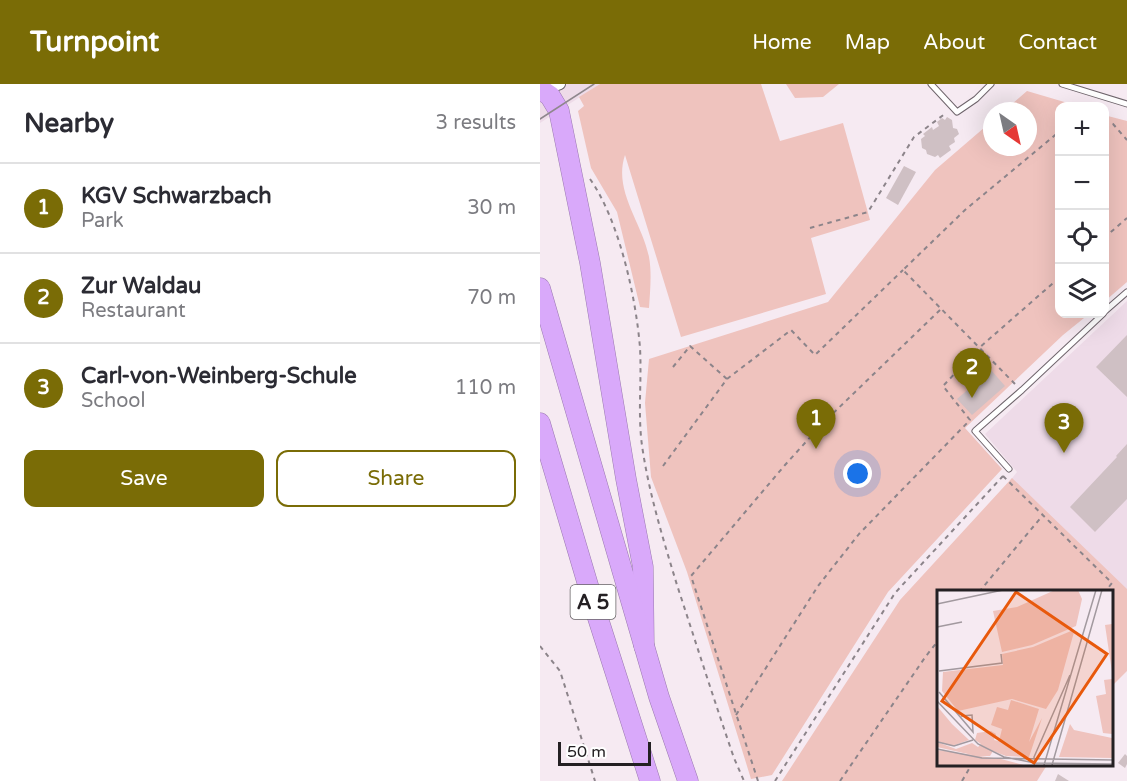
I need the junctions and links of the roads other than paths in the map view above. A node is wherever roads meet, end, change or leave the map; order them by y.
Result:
1 (931, 84) edge
2 (991, 84) edge
3 (1062, 84) edge
4 (546, 89) edge
5 (1127, 104) edge
6 (540, 288) edge
7 (1127, 292) edge
8 (1109, 308) edge
9 (1099, 318) edge
10 (540, 423) edge
11 (1009, 469) road end
12 (644, 646) junction
13 (650, 781) edge
14 (688, 781) edge

1 - 2 lane
3 - 5 lane
4 - 12 highway
6 - 12 highway, A 5
7 - 8 lane
9 - 11 lane
10 - 13 highway, A 5
12 - 14 highway, A 5

